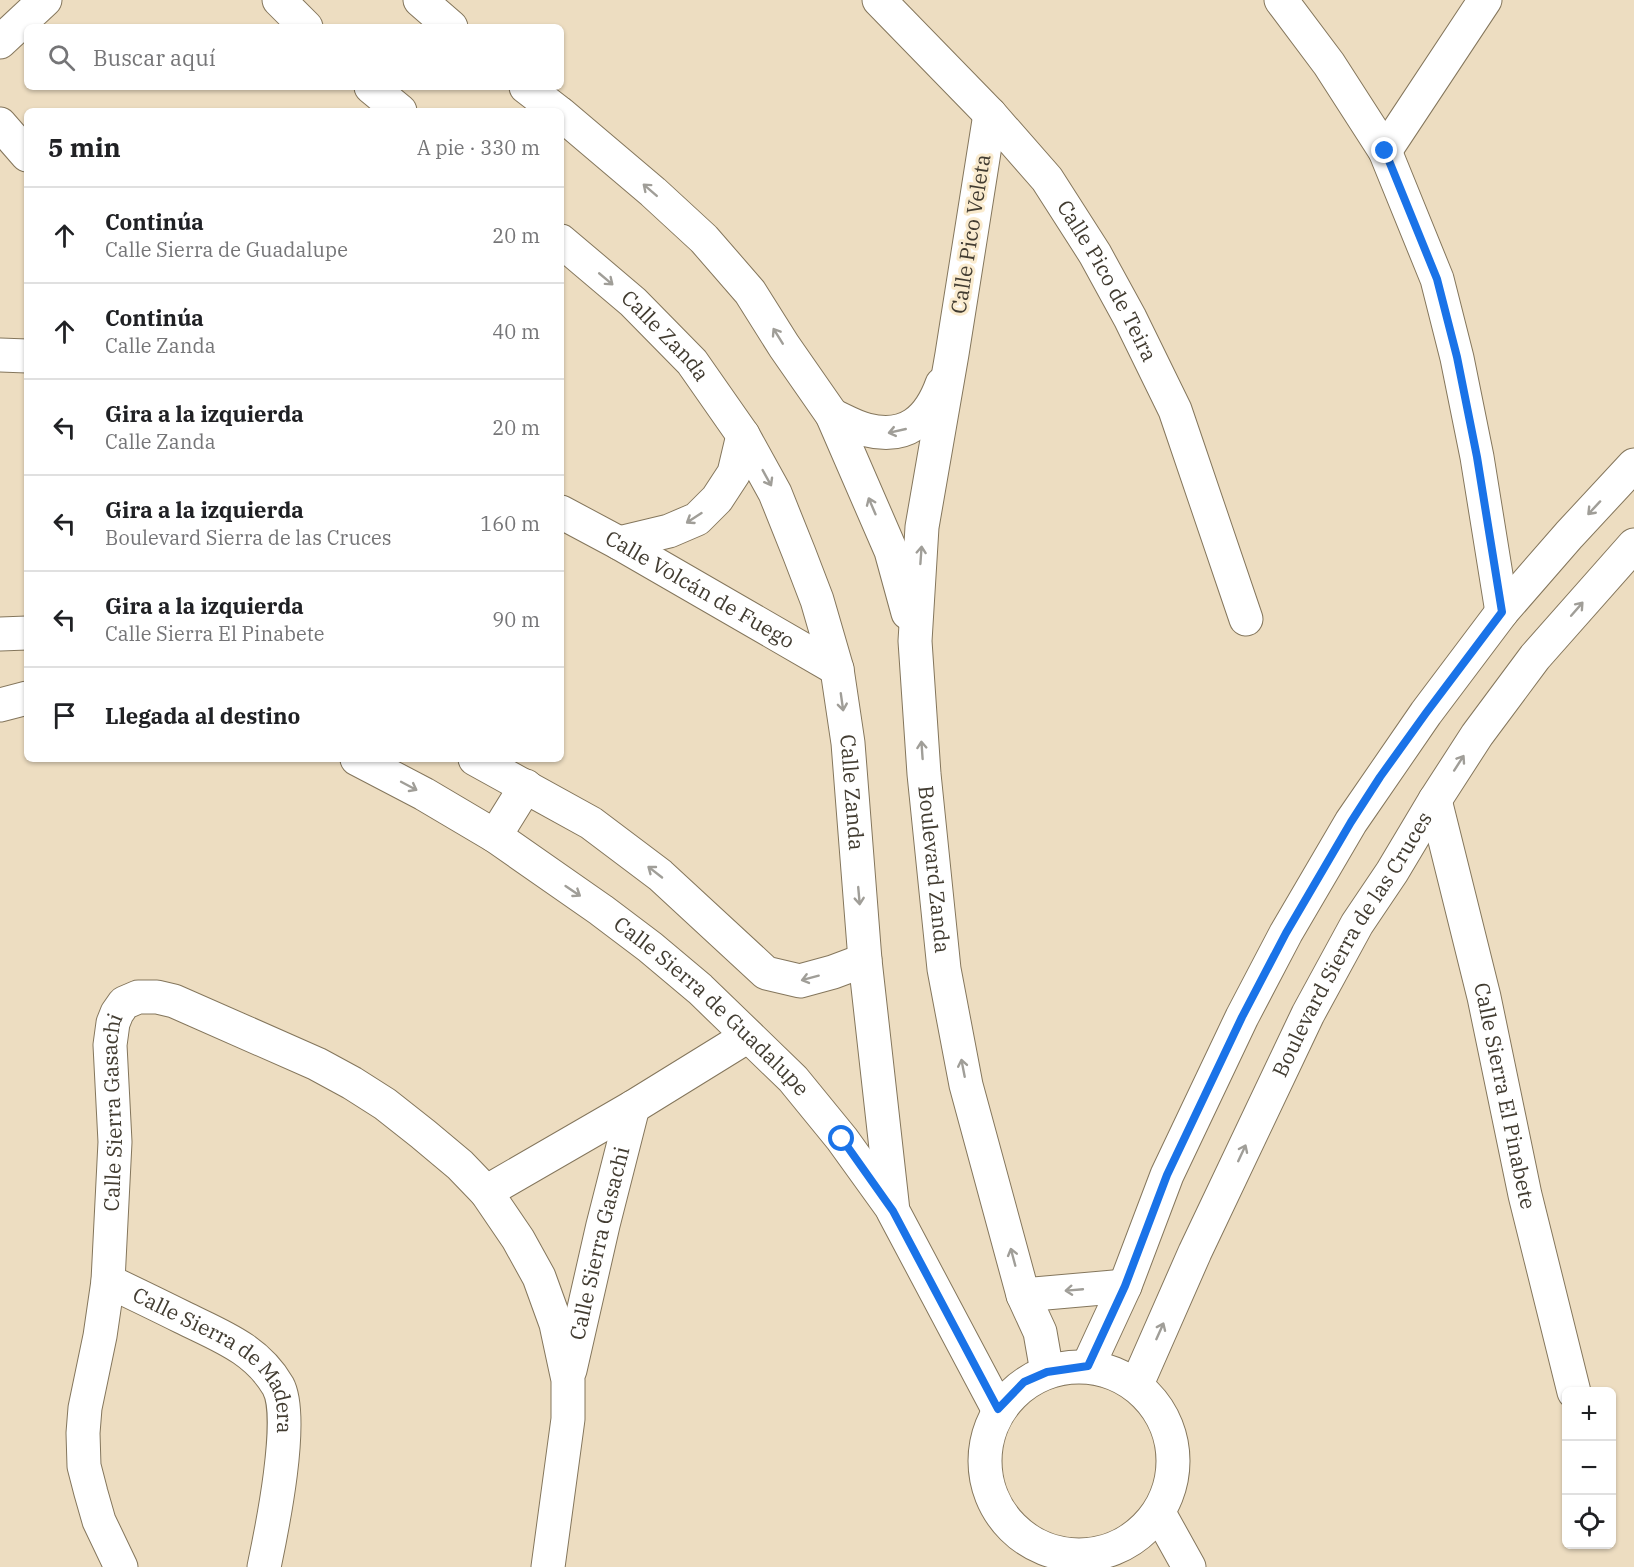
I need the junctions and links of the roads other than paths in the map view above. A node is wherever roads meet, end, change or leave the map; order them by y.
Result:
1 (45, 0) edge
2 (279, 0) edge
3 (420, 0) edge
4 (879, 0) edge
5 (1281, 0) edge
6 (1485, 0) edge
7 (303, 24) edge
8 (448, 24) edge
9 (0, 42) edge
10 (374, 90) edge
11 (530, 90) edge
12 (396, 108) edge
13 (553, 108) edge
14 (990, 114) junction
15 (564, 117) edge
16 (0, 124) edge
17 (1385, 151) junction
18 (24, 152) edge
19 (564, 244) edge
20 (952, 354) junction
21 (0, 355) edge
22 (24, 356) edge
23 (832, 415) junction
24 (743, 435) junction
25 (1634, 465) edge
26 (564, 514) edge
27 (619, 543) junction
28 (1634, 545) edge
29 (1502, 612) junction
30 (1246, 619) dead end
31 (24, 633) edge
32 (0, 634) edge
33 (915, 641) junction
34 (837, 669) junction
35 (24, 699) edge
36 (0, 705) edge
37 (363, 762) edge
38 (481, 762) edge
39 (526, 786) junction
40 (1435, 800) junction
41 (495, 836) junction
42 (865, 960) junction
43 (748, 1036) junction
44 (633, 1107) junction
45 (486, 1192) junction
46 (893, 1211) junction
47 (108, 1281) junction
48 (1125, 1286) junction
49 (1023, 1295) junction
50 (1088, 1366) junction
51 (1047, 1372) junction
52 (568, 1380) junction
53 (1137, 1384) junction
54 (1573, 1387) edge
55 (998, 1409) junction
56 (1159, 1513) junction
57 (1103, 1561) edge
58 (121, 1567) edge
59 (264, 1567) edge
60 (548, 1567) edge
61 (1189, 1567) edge

1 - 9 street
2 - 7 street
3 - 8 street
4 - 14 street, Calle Pico de Teira
5 - 17 street
6 - 17 street
10 - 12 street
11 - 13 street
14 - 20 street, Calle Pico Veleta
14 - 30 street, Calle Pico de Teira
23 -> 15 street
16 - 18 street
17 - 29 street
19 -> 24 street, Calle Zanda
20 -> 23 street
33 -> 20 street, Boulevard Zanda
21 - 22 street
33 -> 23 street
24 -> 27 street
24 -> 34 street, Calle Zanda
25 -> 29 street
26 - 27 street, Calle Volcán de Fuego
27 - 34 street, Calle Volcán de Fuego
40 -> 28 street, Boulevard Sierra de las Cruces
29 - 48 street
31 - 32 street
49 -> 33 street, Boulevard Zanda
34 -> 42 street, Calle Zanda
35 - 36 street
37 -> 41 street, Calle Sierra de Guadalupe
38 - 39 street
39 - 41 street
42 -> 39 street
53 -> 40 street, Boulevard Sierra de las Cruces
40 - 54 street, Calle Sierra El Pinabete
41 -> 43 street, Calle Sierra de Guadalupe
42 - 46 street, Calle Zanda
43 - 44 street, Calle Sierra Gasachi
43 - 46 street, Calle Sierra de Guadalupe
44 - 45 street, Calle Sierra Gasachi
44 - 52 street, Calle Sierra Gasachi
45 - 47 street, Calle Sierra Gasachi
45 - 52 street, Calle Sierra Gasachi
46 - 55 street, Calle Zanda
47 - 58 street, Calle Sierra Gasachi
47 - 59 street, Calle Sierra de Madera
48 -> 49 street
48 - 50 street
49 - 51 street, Boulevard Zanda
50 - 51 street
50 - 53 street
51 - 55 street
52 - 60 street, Calle Sierra Gasachi
53 - 56 street
55 - 57 street
56 - 57 street
56 - 61 street

